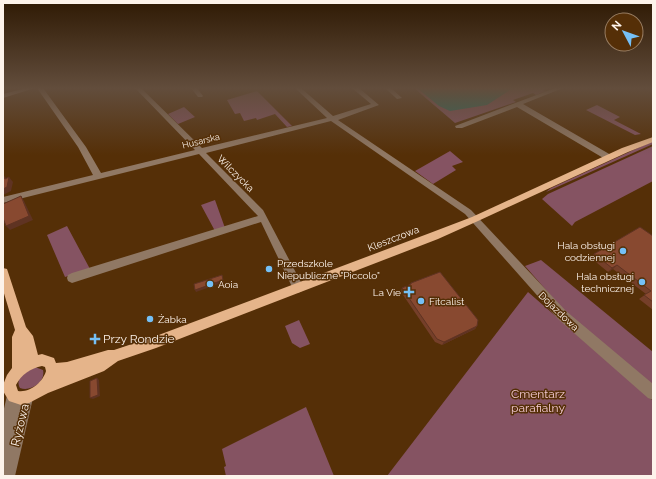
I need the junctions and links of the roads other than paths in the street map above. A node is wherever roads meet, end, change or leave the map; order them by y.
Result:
1 (55, 110) edge
2 (160, 110) edge
3 (323, 110) edge
4 (359, 110) edge
5 (500, 110) edge
6 (528, 110) edge
7 (332, 119) junction
8 (459, 126) dead end
9 (653, 139) edge
10 (199, 151) junction
11 (608, 157) junction
12 (98, 176) junction
13 (3, 200) edge
14 (264, 218) junction
15 (475, 219) junction
16 (3, 272) edge
17 (72, 278) dead end
18 (298, 288) junction
19 (7, 299) edge
20 (21, 330) junction
21 (114, 356) junction
22 (33, 362) junction
23 (19, 370) junction
24 (52, 370) junction
25 (45, 387) junction
26 (13, 392) edge
27 (653, 393) edge
28 (3, 453) edge
29 (7, 476) edge

1 - 12 street
2 - 10 street, Wilczycka
3 - 7 street, Dojazdowa
4 - 7 street, Husarska
5 - 8 street
6 - 11 street
7 - 10 street, Husarska
7 - 15 street, Dojazdowa
9 - 11 main road, Kleszczowa
10 - 12 street, Husarska
10 - 14 street, Wilczycka
11 - 15 main road, Kleszczowa
12 - 13 street, Husarska
14 - 17 street
14 - 18 street, Wilczycka
15 - 18 main road, Kleszczowa
15 - 27 street, Dojazdowa
16 - 19 main road
18 - 21 main road, Kleszczowa
19 - 20 main road
20 - 22 main road
20 - 23 main road
21 - 24 main road, Kleszczowa
21 - 25 main road, Kleszczowa
22 - 23 main road
22 - 24 main road
23 - 26 main road
24 - 25 main road
25 - 26 main road
26 - 28 street, Ryżowa
26 - 29 street, Ryżowa

